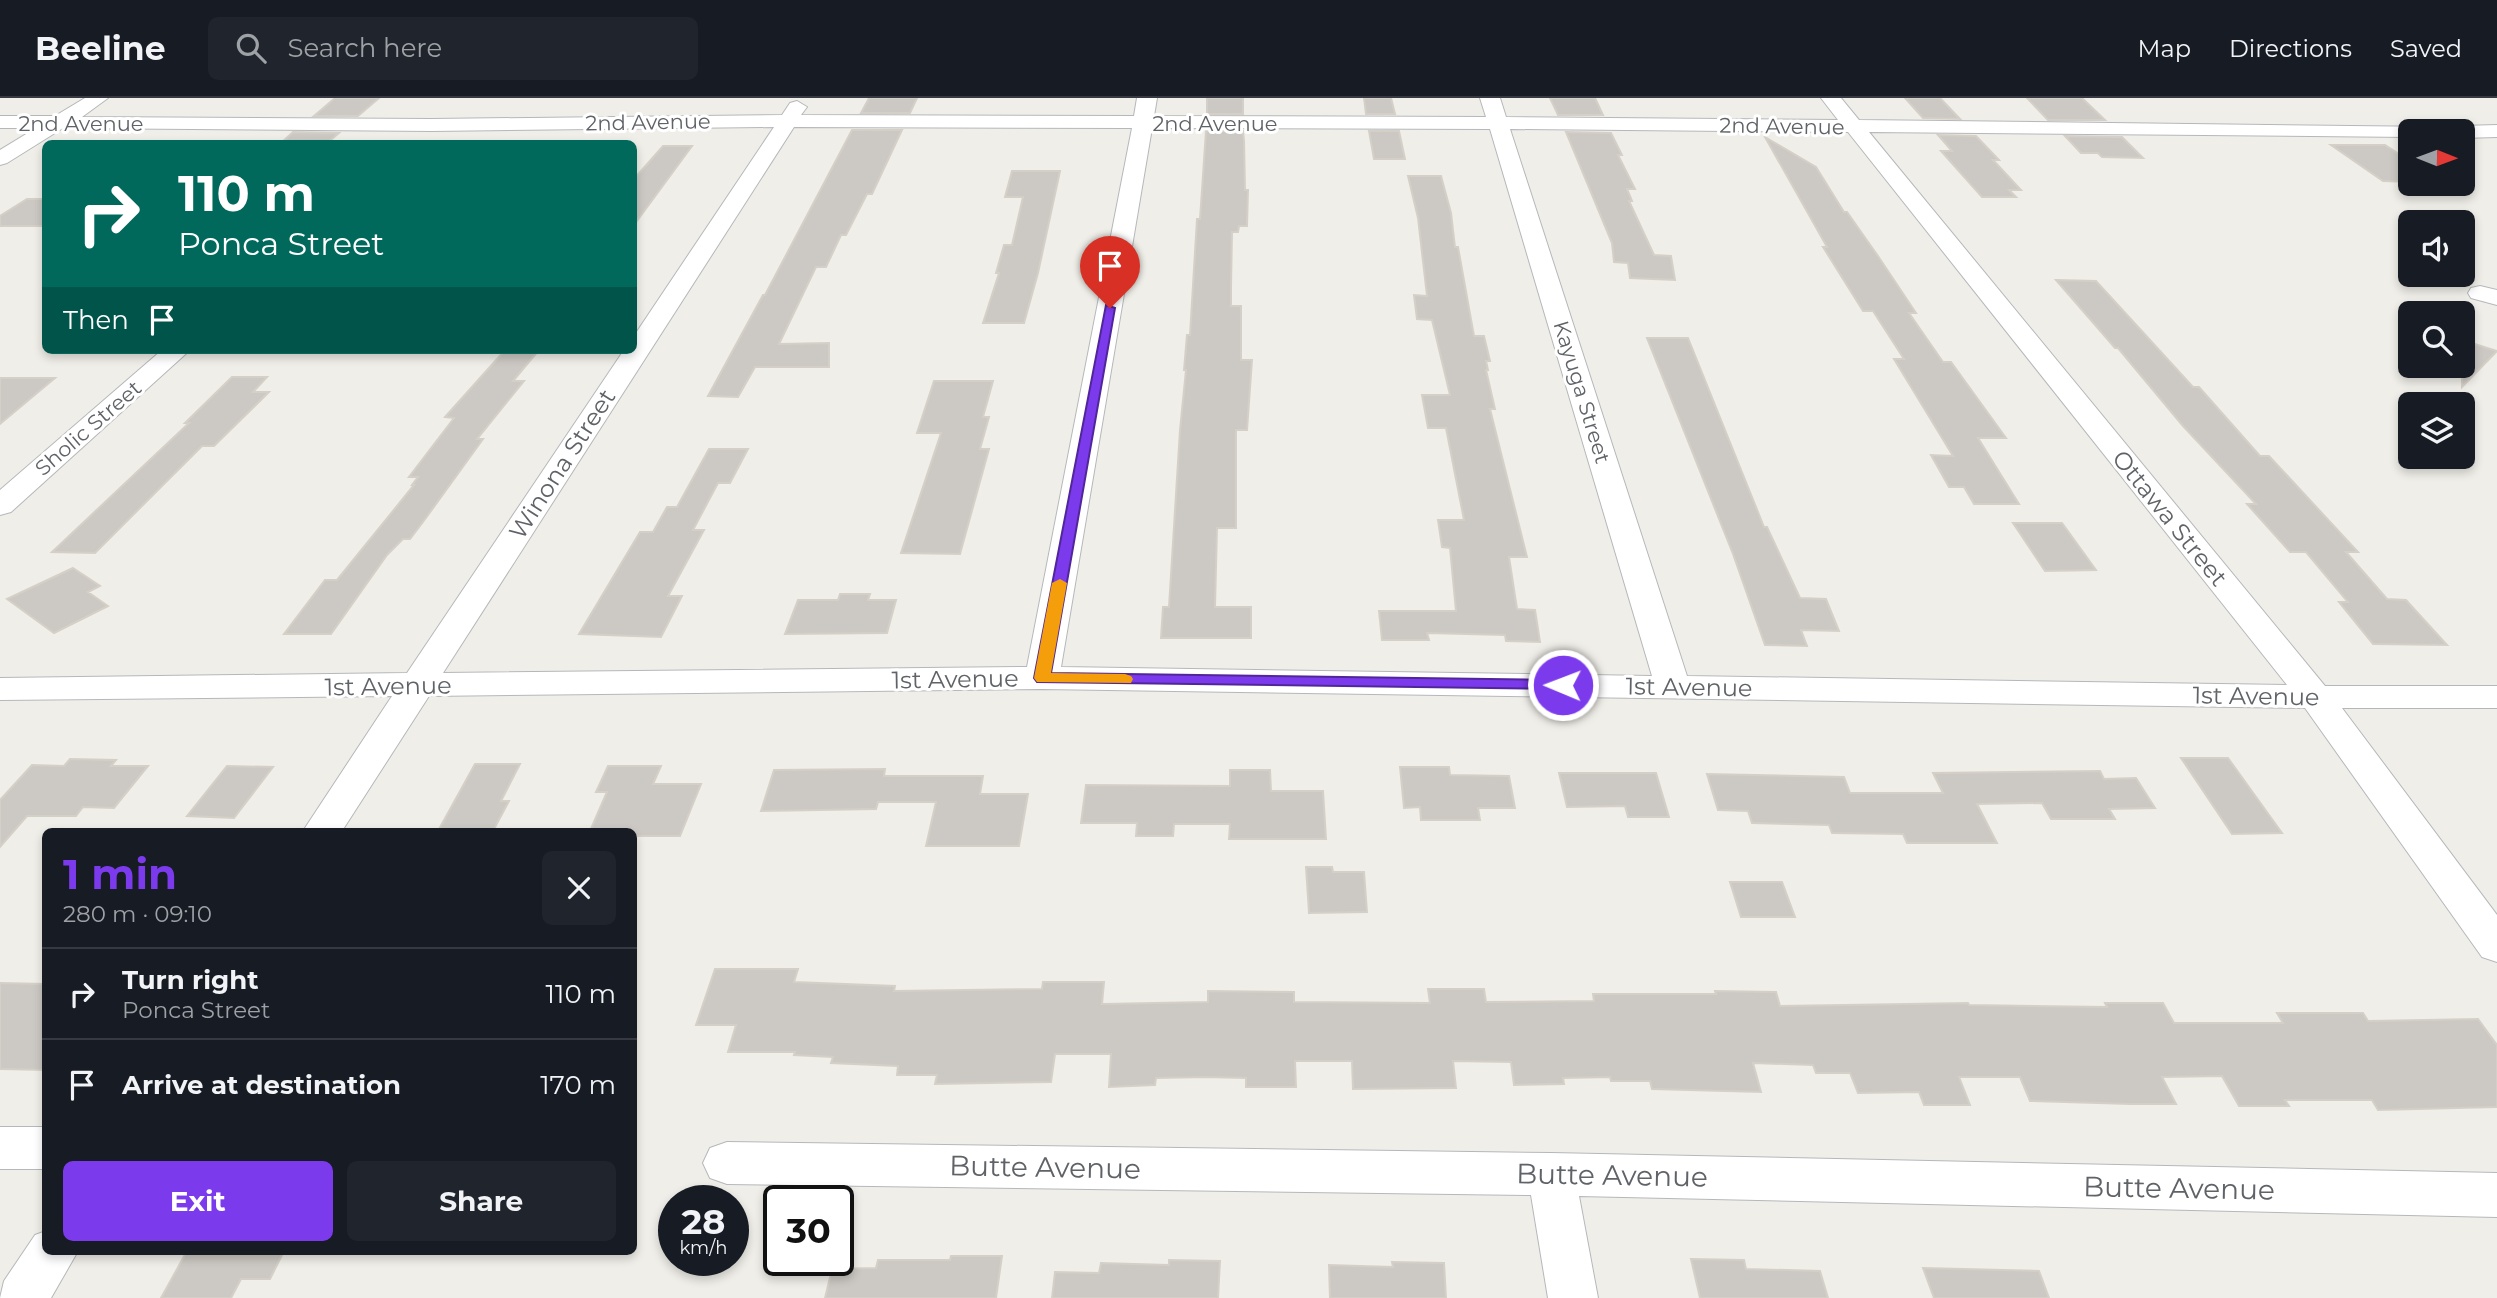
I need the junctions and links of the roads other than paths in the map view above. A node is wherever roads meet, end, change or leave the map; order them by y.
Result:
1 (99, 98) edge
2 (1832, 98) edge
3 (452, 107) dead end
4 (795, 109) edge
5 (1145, 110) edge
6 (1494, 111) edge
7 (0, 122) edge
8 (58, 122) junction
9 (432, 125) junction
10 (1854, 126) junction
11 (2398, 131) edge
12 (2497, 131) edge
13 (2475, 132) edge
14 (415, 140) edge
15 (0, 159) edge
16 (637, 348) edge
17 (172, 354) edge
18 (633, 354) edge
19 (0, 506) edge
20 (1042, 678) junction
21 (415, 685) junction
22 (1673, 687) junction
23 (0, 689) edge
24 (2315, 697) junction
25 (2497, 697) edge
26 (325, 828) edge
27 (2497, 946) edge
28 (0, 1148) edge
29 (42, 1148) edge
30 (727, 1163) dead end
31 (1551, 1174) junction
32 (2497, 1195) edge
33 (50, 1255) edge
34 (22, 1298) edge
35 (1573, 1298) edge

1 - 8 street
2 - 10 street, Ottawa Street
3 - 9 street
4 - 5 street, 2nd Avenue
4 - 9 street, 2nd Avenue
4 - 16 street, Winona Street
5 - 6 street, 2nd Avenue
5 - 20 street
6 - 10 street, 2nd Avenue
6 - 22 street, Kayuga Street
7 - 8 street, 2nd Avenue
8 - 9 street, 2nd Avenue
8 - 15 street
9 - 14 street
10 - 11 street, 2nd Avenue
10 - 24 street, Ottawa Street
12 - 13 street
17 - 19 street, Sholic Street
18 - 21 street, Winona Street
20 - 21 street, 1st Avenue
20 - 22 street, 1st Avenue
21 - 23 street, 1st Avenue
21 - 26 street, Winona Street
22 - 24 street, 1st Avenue
24 - 25 street, 1st Avenue
24 - 27 street, Ottawa Street
28 - 29 street
30 - 31 street, Butte Avenue
31 - 32 street, Butte Avenue
31 - 35 street
33 - 34 street

